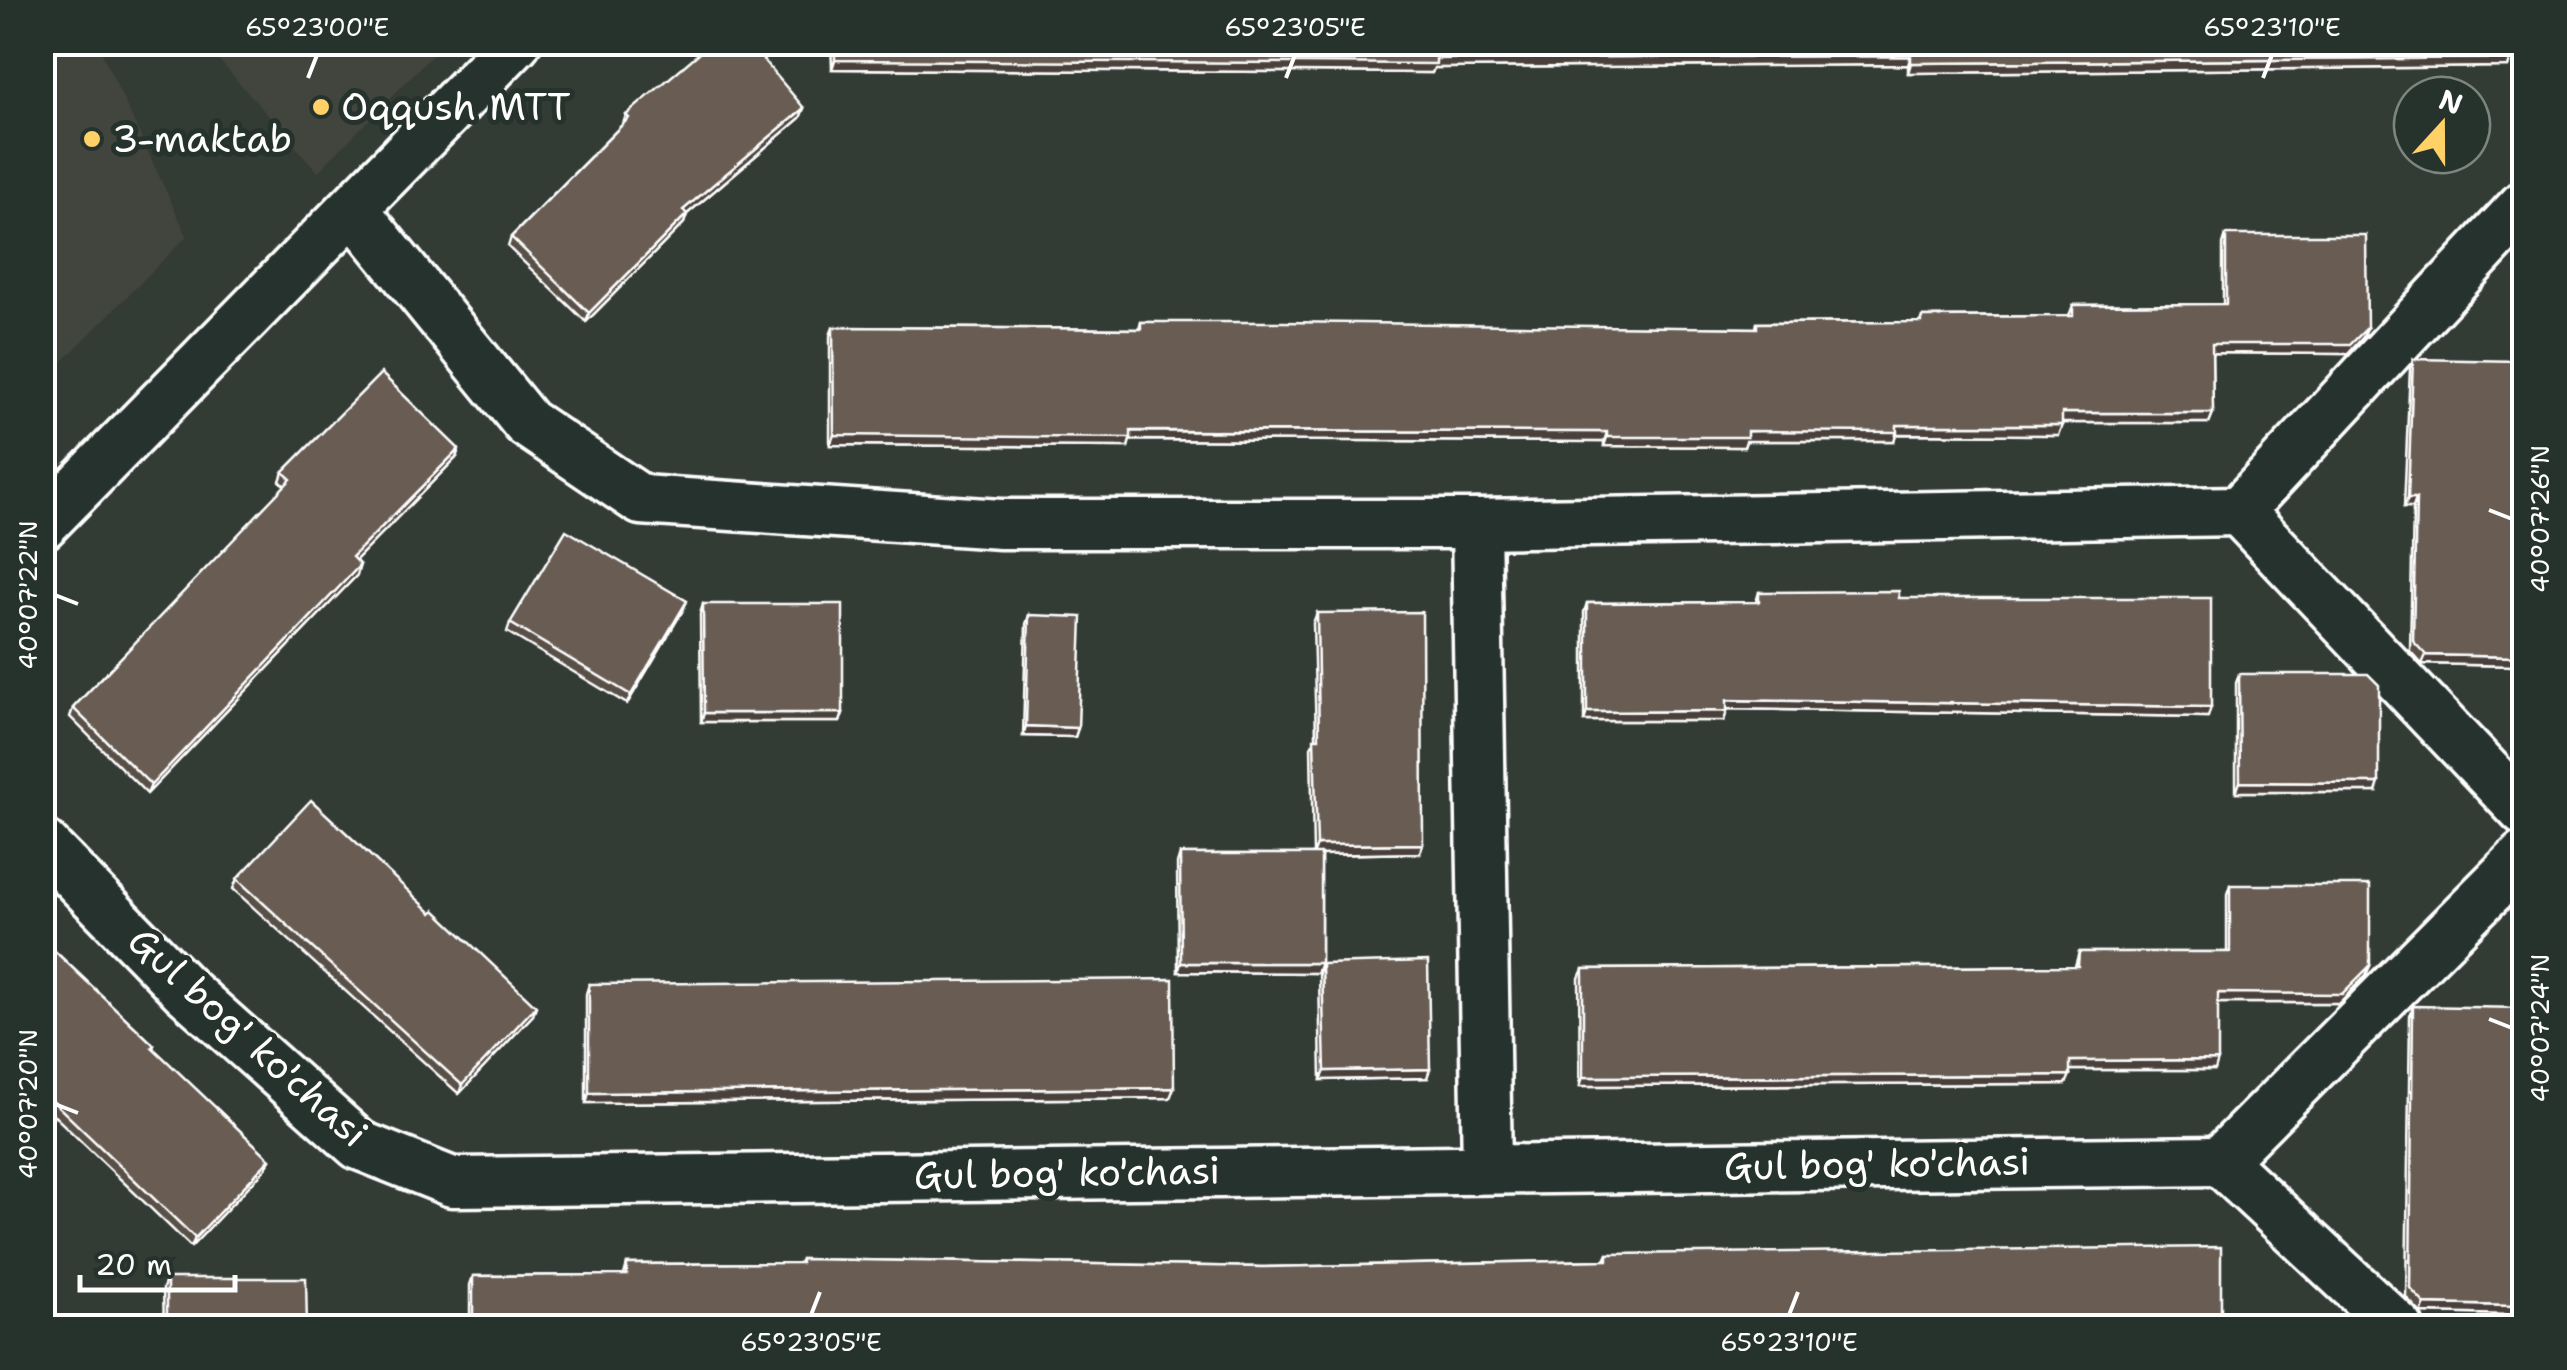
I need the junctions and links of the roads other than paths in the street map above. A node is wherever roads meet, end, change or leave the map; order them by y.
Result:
1 (516, 42) edge
2 (2524, 205) edge
3 (353, 209) junction
4 (2239, 512) junction
5 (1476, 524) junction
6 (42, 526) edge
7 (2524, 810) edge
8 (42, 843) edge
9 (2524, 856) edge
10 (2220, 1161) junction
11 (1487, 1167) junction
12 (2398, 1328) edge

1 - 3 street
2 - 4 street
3 - 5 street
3 - 6 street
4 - 5 street
4 - 7 street
5 - 11 street
8 - 11 street, Gul bog' ko'chasi
9 - 10 street
10 - 11 street, Gul bog' ko'chasi
10 - 12 street

